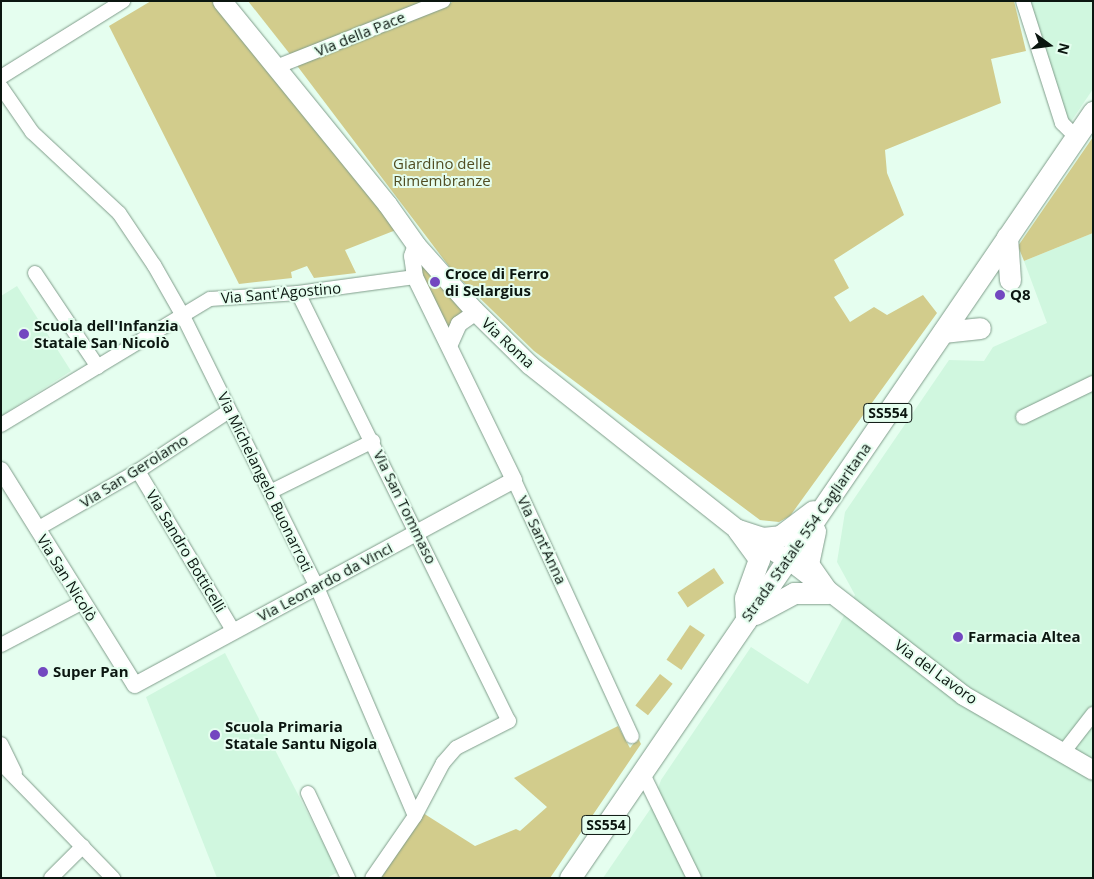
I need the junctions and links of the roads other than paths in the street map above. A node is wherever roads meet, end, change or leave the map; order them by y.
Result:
1 (122, 1) edge
2 (222, 1) edge
3 (443, 1) edge
4 (1023, 1) edge
5 (276, 67) junction
6 (1, 76) edge
7 (1, 87) edge
8 (1093, 112) edge
9 (1076, 137) junction
10 (1007, 237) junction
11 (414, 250) junction
12 (35, 273) dead end
13 (415, 277) junction
14 (1010, 280) dead end
15 (298, 293) junction
16 (476, 312) junction
17 (183, 316) junction
18 (980, 328) dead end
19 (943, 332) junction
20 (450, 344) junction
21 (98, 367) junction
22 (1093, 383) edge
23 (229, 411) junction
24 (1023, 417) dead end
25 (1, 425) edge
26 (372, 441) junction
27 (138, 471) junction
28 (2, 473) edge
29 (514, 480) junction
30 (270, 492) junction
31 (833, 495) junction
32 (37, 529) junction
33 (738, 530) junction
34 (418, 532) junction
35 (789, 560) junction
36 (316, 585) junction
37 (828, 593) junction
38 (83, 602) junction
39 (746, 620) junction
40 (234, 632) junction
41 (1, 644) edge
42 (135, 684) joint
43 (1093, 714) edge
44 (632, 736) dead end
45 (1, 744) edge
46 (1062, 754) junction
47 (1, 763) edge
48 (1093, 770) edge
49 (642, 772) junction
50 (17, 778) junction
51 (308, 793) dead end
52 (415, 816) junction
53 (83, 846) junction
54 (51, 878) edge
55 (113, 878) edge
56 (348, 878) edge
57 (372, 878) edge
58 (570, 878) edge
59 (694, 878) edge

1 - 6 street
2 - 5 main road, Via Roma
3 - 5 street, Via della Pace
4 - 9 street
5 - 11 main road, Via Roma
7 - 17 street, Via Michelangelo Buonarroti
8 - 9 main road, Strada Statale 554 Cagliaritana / SS554
9 - 10 main road, Strada Statale 554 Cagliaritana / SS554
10 - 14 main road
10 - 19 main road, Strada Statale 554 Cagliaritana / SS554
11 - 13 street, Via Sant'Anna
11 - 16 main road, Via Roma
12 - 21 street
13 - 15 street, Via Sant'Agostino
13 - 20 street, Via Sant'Anna
15 - 17 street, Via Sant'Agostino
15 - 26 street, Via San Tommaso
16 - 20 street
16 - 33 main road, Via Roma
17 - 21 street, Via Sant'Agostino
17 - 23 street, Via Michelangelo Buonarroti
18 - 19 main road
19 - 31 main road, Strada Statale 554 Cagliaritana / SS554
20 - 29 street, Via Sant'Anna
21 - 25 street, Via Sant'Agostino
22 - 24 street
23 - 27 street, Via San Gerolamo
23 - 30 street, Via Michelangelo Buonarroti
26 - 30 street
26 - 34 street, Via San Tommaso
27 - 32 street, Via San Gerolamo
27 - 40 street, Via Sandro Botticelli
28 - 32 street, Via San Nicolò
29 - 34 street, Via Leonardo da Vinci
29 - 44 street, Via Sant'Anna
30 - 36 street, Via Michelangelo Buonarroti
31 - 33 main road
31 - 35 main road, Strada Statale 554 Cagliaritana / SS554
31 - 37 main road
32 - 38 street, Via San Nicolò
33 - 35 main road, Via Roma
33 - 39 main road
34 - 36 street, Via Leonardo da Vinci
34 - 52 street, Via San Tommaso
35 - 37 main road, Via del Lavoro
35 - 39 main road, Strada Statale 554 Cagliaritana / SS554
36 - 40 street, Via Leonardo da Vinci
36 - 52 street, Via Michelangelo Buonarroti
37 - 39 main road
37 - 46 main road, Via del Lavoro
38 - 41 street
38 - 42 street, Via San Nicolò
39 - 49 main road, Strada Statale 554 Cagliaritana / SS554
40 - 42 street, Via Leonardo da Vinci
43 - 46 street
45 - 50 street
46 - 48 main road, Via del Lavoro
47 - 50 street
49 - 58 main road, Strada Statale 554 Cagliaritana / SS554
49 - 59 street
50 - 53 street
51 - 56 street
52 - 57 street
53 - 54 street
53 - 55 street

